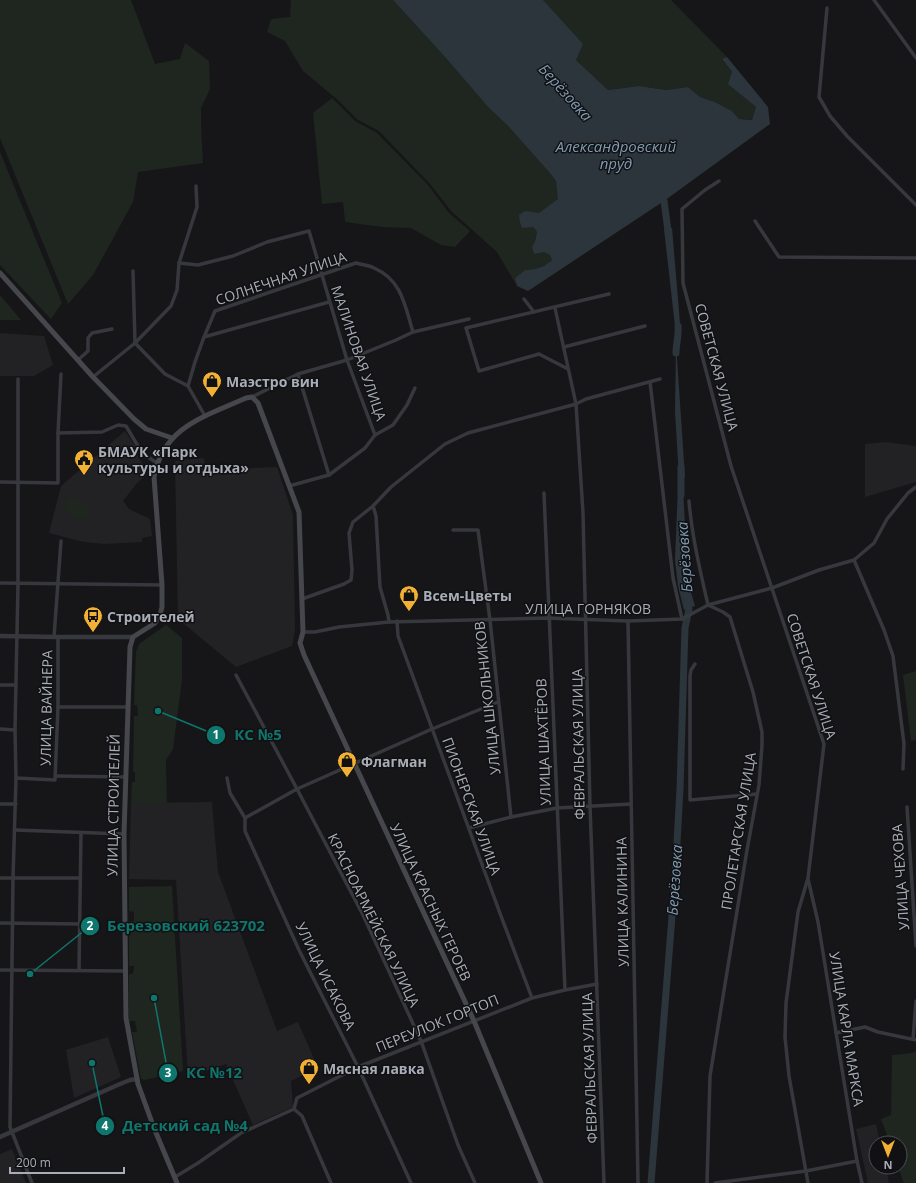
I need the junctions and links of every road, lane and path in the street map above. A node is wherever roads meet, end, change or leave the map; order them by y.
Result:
1 (874, 0) edge
2 (827, 8) dead end
3 (916, 58) edge
4 (719, 181) dead end
5 (196, 186) dead end
6 (916, 205) edge
7 (755, 221) dead end
8 (916, 258) edge
9 (179, 263) junction
10 (133, 271) dead end
11 (0, 273) edge
12 (321, 274) junction
13 (609, 294) dead end
14 (524, 299) dead end
15 (330, 302) junction
16 (555, 308) junction
17 (534, 312) junction
18 (469, 319) dead end
19 (645, 326) dead end
20 (112, 329) dead end
21 (413, 332) junction
22 (204, 337) junction
23 (135, 343) junction
24 (564, 347) junction
25 (78, 360) junction
26 (347, 360) junction
27 (568, 370) junction
28 (61, 374) dead end
29 (298, 374) junction
30 (93, 376) junction
31 (18, 379) dead end
32 (660, 379) dead end
33 (650, 382) junction
34 (188, 386) junction
35 (414, 388) dead end
36 (252, 397) junction
37 (576, 404) junction
38 (205, 416) junction
39 (58, 433) junction
40 (375, 436) junction
41 (172, 438) junction
42 (157, 463) junction
43 (328, 475) junction
44 (0, 482) edge
45 (18, 483) junction
46 (289, 486) junction
47 (916, 487) edge
48 (544, 493) dead end
49 (689, 501) dead end
50 (373, 506) junction
51 (453, 530) dead end
52 (61, 541) dead end
53 (854, 560) junction
54 (0, 583) edge
55 (18, 584) junction
56 (58, 585) junction
57 (162, 585) junction
58 (772, 588) junction
59 (302, 599) junction
60 (708, 605) junction
61 (548, 618) junction
62 (682, 619) junction
63 (490, 620) junction
64 (586, 620) junction
65 (397, 621) junction
66 (628, 621) junction
67 (388, 622) junction
68 (303, 632) junction
69 (0, 636) edge
70 (17, 636) junction
71 (56, 637) junction
72 (133, 637) junction
73 (695, 664) dead end
74 (236, 675) dead end
75 (0, 685) edge
76 (16, 685) junction
77 (498, 702) junction
78 (58, 707) junction
79 (127, 708) junction
80 (432, 729) junction
81 (0, 730) edge
82 (15, 730) junction
83 (354, 764) junction
84 (903, 769) dead end
85 (16, 778) junction
86 (55, 778) junction
87 (126, 778) junction
88 (227, 778) dead end
89 (297, 789) junction
90 (757, 794) junction
91 (0, 804) edge
92 (16, 804) junction
93 (631, 804) junction
94 (590, 806) junction
95 (907, 807) dead end
96 (557, 808) junction
97 (511, 817) junction
98 (245, 818) junction
99 (469, 828) junction
100 (15, 830) junction
101 (81, 833) junction
102 (124, 834) junction
103 (0, 878) edge
104 (13, 878) junction
105 (80, 878) junction
106 (808, 878) junction
107 (914, 902) edge
108 (0, 923) edge
109 (12, 923) junction
110 (80, 924) junction
111 (916, 946) edge
112 (0, 970) edge
113 (12, 970) junction
114 (79, 970) junction
115 (125, 971) junction
116 (596, 984) junction
117 (565, 990) junction
118 (532, 998) junction
119 (916, 1001) edge
120 (474, 1021) junction
121 (836, 1033) junction
122 (914, 1039) edge
123 (420, 1041) junction
124 (358, 1067) junction
125 (137, 1079) junction
126 (294, 1109) junction
127 (11, 1132) junction
128 (0, 1137) edge
129 (857, 1161) junction
130 (806, 1171) junction
131 (174, 1177) junction
132 (32, 1183) edge
133 (177, 1183) edge
134 (331, 1183) edge
135 (411, 1183) edge
136 (475, 1183) edge
137 (541, 1183) edge
138 (604, 1183) edge
139 (638, 1183) edge
140 (707, 1183) edge
141 (715, 1183) edge
142 (808, 1183) edge
143 (862, 1183) edge

1 - 3 street
2 - 6 street
4 - 58 street, СОВЕТСКАЯ УЛИЦА
5 - 9 street
7 - 8 street
9 - 12 street, МАЛИНОВАЯ УЛИЦА
9 - 23 street
10 - 23 street
11 - 25 main road
12 - 15 street, МАЛИНОВАЯ УЛИЦА
12 - 21 street, СОЛНЕЧНАЯ УЛИЦА
12 - 22 street, СОЛНЕЧНАЯ УЛИЦА
13 - 16 street
14 - 17 street
15 - 22 street
15 - 26 street, МАЛИНОВАЯ УЛИЦА
16 - 17 street
16 - 24 street, ФЕВРАЛЬСКАЯ УЛИЦА
17 - 27 street
18 - 21 street
19 - 24 street
20 - 25 street
21 - 26 street
22 - 34 street, СОЛНЕЧНАЯ УЛИЦА
23 - 30 street
23 - 34 street
24 - 27 street, ФЕВРАЛЬСКАЯ УЛИЦА
25 - 30 main road
26 - 29 street
26 - 40 street, МАЛИНОВАЯ УЛИЦА
27 - 37 street, ФЕВРАЛЬСКАЯ УЛИЦА
28 - 39 street
29 - 36 street
29 - 43 street
30 - 41 main road
31 - 45 street
32 - 33 street
33 - 37 street
33 - 62 street
34 - 38 street
35 - 40 street
36 - 38 main road
36 - 46 main road, УЛИЦА КРАСНЫХ ГЕРОЕВ
37 - 50 street
37 - 64 street, ФЕВРАЛЬСКАЯ УЛИЦА
38 - 41 main road
39 - 42 street
39 - 45 street
40 - 43 street
41 - 42 main road
42 - 57 main road
43 - 46 street
44 - 45 street
45 - 55 street
46 - 59 main road, УЛИЦА КРАСНЫХ ГЕРОЕВ
47 - 53 street
48 - 61 street, УЛИЦА ШАХТЁРОВ
49 - 60 street
50 - 59 street
50 - 67 street
51 - 63 street, УЛИЦА ШКОЛЬНИКОВ
52 - 56 street, УЛИЦА ВАЙНЕРА
53 - 58 street
53 - 84 street
54 - 55 street
55 - 56 street
55 - 70 street
56 - 57 street
56 - 71 street, УЛИЦА ВАЙНЕРА
57 - 72 main road
58 - 60 street
58 - 106 street, СОВЕТСКАЯ УЛИЦА
59 - 68 main road, УЛИЦА КРАСНЫХ ГЕРОЕВ
60 - 62 street
60 - 90 street, ПРОЛЕТАРСКАЯ УЛИЦА
61 - 63 street, УЛИЦА ГОРНЯКОВ
61 - 64 street, УЛИЦА ГОРНЯКОВ
61 - 96 street, УЛИЦА ШАХТЁРОВ
62 - 66 street, УЛИЦА ГОРНЯКОВ
63 - 65 street, УЛИЦА ГОРНЯКОВ
63 - 77 street, УЛИЦА ШКОЛЬНИКОВ
64 - 66 street, УЛИЦА ГОРНЯКОВ
64 - 94 street, ФЕВРАЛЬСКАЯ УЛИЦА
65 - 67 street, УЛИЦА ГОРНЯКОВ
65 - 80 street, ПИОНЕРСКАЯ УЛИЦА
66 - 93 street, УЛИЦА КАЛИНИНА
67 - 68 street, УЛИЦА ГОРНЯКОВ
68 - 83 main road, УЛИЦА КРАСНЫХ ГЕРОЕВ
69 - 70 street
70 - 71 street
70 - 76 street
71 - 72 street
71 - 78 street, УЛИЦА ВАЙНЕРА
72 - 79 main road, УЛИЦА СТРОИТЕЛЕЙ
73 - 90 street
74 - 89 street, КРАСНОАРМЕЙСКАЯ УЛИЦА
75 - 76 street
76 - 82 street
77 - 80 street
77 - 97 street, УЛИЦА ШКОЛЬНИКОВ
78 - 79 street
78 - 86 street, УЛИЦА ВАЙНЕРА
79 - 87 main road, УЛИЦА СТРОИТЕЛЕЙ
80 - 83 street
80 - 99 street, ПИОНЕРСКАЯ УЛИЦА
81 - 82 street
82 - 85 street
83 - 89 street
83 - 120 main road, УЛИЦА КРАСНЫХ ГЕРОЕВ
85 - 86 street
85 - 92 street
86 - 87 street
87 - 102 main road, УЛИЦА СТРОИТЕЛЕЙ
88 - 98 street, УЛИЦА ИСАКОВА
89 - 98 street
89 - 123 street, КРАСНОАРМЕЙСКАЯ УЛИЦА
90 - 140 street, ПРОЛЕТАРСКАЯ УЛИЦА
91 - 92 street
92 - 100 street
93 - 94 street
93 - 139 street, УЛИЦА КАЛИНИНА
94 - 96 street
94 - 116 street, ФЕВРАЛЬСКАЯ УЛИЦА
95 - 107 street, УЛИЦА ЧЕХОВА
96 - 97 street
96 - 117 street, УЛИЦА ШАХТЁРОВ
97 - 99 street
98 - 124 street, УЛИЦА ИСАКОВА
99 - 118 street, ПИОНЕРСКАЯ УЛИЦА
100 - 101 street
100 - 104 street
101 - 102 street
101 - 105 street
102 - 115 main road, УЛИЦА СТРОИТЕЛЕЙ
103 - 104 street
104 - 105 street
104 - 109 street
105 - 110 street
106 - 121 street, УЛИЦА КАРЛА МАРКСА
106 - 130 street, СОВЕТСКАЯ УЛИЦА
107 - 111 street, УЛИЦА ЧЕХОВА
108 - 109 street
109 - 110 street
109 - 113 street
110 - 114 street
112 - 113 street
113 - 114 street
113 - 127 street
114 - 115 street
115 - 125 main road, УЛИЦА СТРОИТЕЛЕЙ
116 - 117 street, ПЕРЕУЛОК ГОРТОП
116 - 138 street, ФЕВРАЛЬСКАЯ УЛИЦА
117 - 118 street, ПЕРЕУЛОК ГОРТОП
118 - 120 street, ПЕРЕУЛОК ГОРТОП
119 - 122 street
120 - 123 street, ПЕРЕУЛОК ГОРТОП
120 - 137 main road, УЛИЦА КРАСНЫХ ГЕРОЕВ
121 - 122 street
121 - 129 street, УЛИЦА КАРЛА МАРКСА
123 - 124 street, ПЕРЕУЛОК ГОРТОП
123 - 136 street, КРАСНОАРМЕЙСКАЯ УЛИЦА
124 - 126 street, ПЕРЕУЛОК ГОРТОП
124 - 135 street, УЛИЦА ИСАКОВА
125 - 127 street
125 - 131 main road, УЛИЦА СТРОИТЕЛЕЙ
126 - 131 street
126 - 134 street
127 - 128 street
127 - 132 street
129 - 130 street
129 - 143 street, УЛИЦА КАРЛА МАРКСА
130 - 141 street
130 - 142 street, СОВЕТСКАЯ УЛИЦА
131 - 133 main road, УЛИЦА СТРОИТЕЛЕЙ

